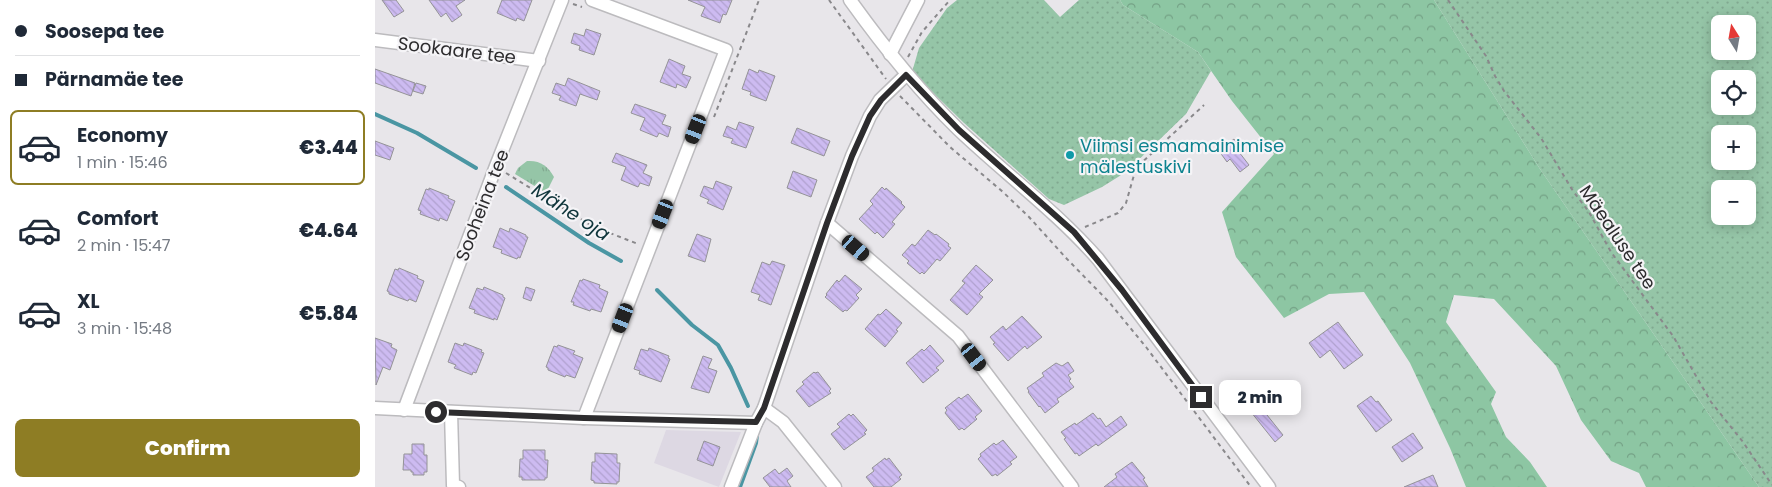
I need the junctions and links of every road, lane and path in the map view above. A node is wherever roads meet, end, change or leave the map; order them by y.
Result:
1 (562, 0) edge
2 (592, 0) edge
3 (829, 0) edge
4 (850, 0) edge
5 (918, 0) edge
6 (950, 0) edge
7 (1448, 0) edge
8 (375, 40) edge
9 (890, 54) junction
10 (539, 61) junction
11 (903, 70) junction
12 (893, 88) junction
13 (1204, 105) dead end
14 (921, 106) dead end
15 (915, 112) junction
16 (496, 166) junction
17 (827, 223) junction
18 (1074, 232) junction
19 (650, 248) junction
20 (375, 408) edge
21 (764, 408) junction
22 (404, 410) junction
23 (451, 412) junction
24 (584, 418) junction
25 (756, 422) junction
26 (1772, 485) edge
27 (459, 487) edge
28 (731, 487) edge
29 (835, 487) edge
30 (1072, 487) edge
31 (1251, 487) edge
32 (1269, 487) edge

1 - 10 street, Sooheina tee
2 - 19 street
3 - 12 path
4 - 9 street
5 - 9 street
6 - 11 path
7 - 26 path, Mäealuse tee
8 - 10 street, Sookaare tee
9 - 11 street
10 - 16 street, Sooheina tee
11 - 12 street
11 - 18 street
12 - 15 path
12 - 17 street
13 - 18 path
14 - 15 path
15 - 31 path
16 - 19 path
16 - 22 street, Sooheina tee
17 - 21 street
17 - 30 street
18 - 32 street
19 - 24 street
20 - 22 street
21 - 25 street
21 - 29 street
22 - 23 street
23 - 24 street
23 - 27 street
24 - 25 street
25 - 28 street

